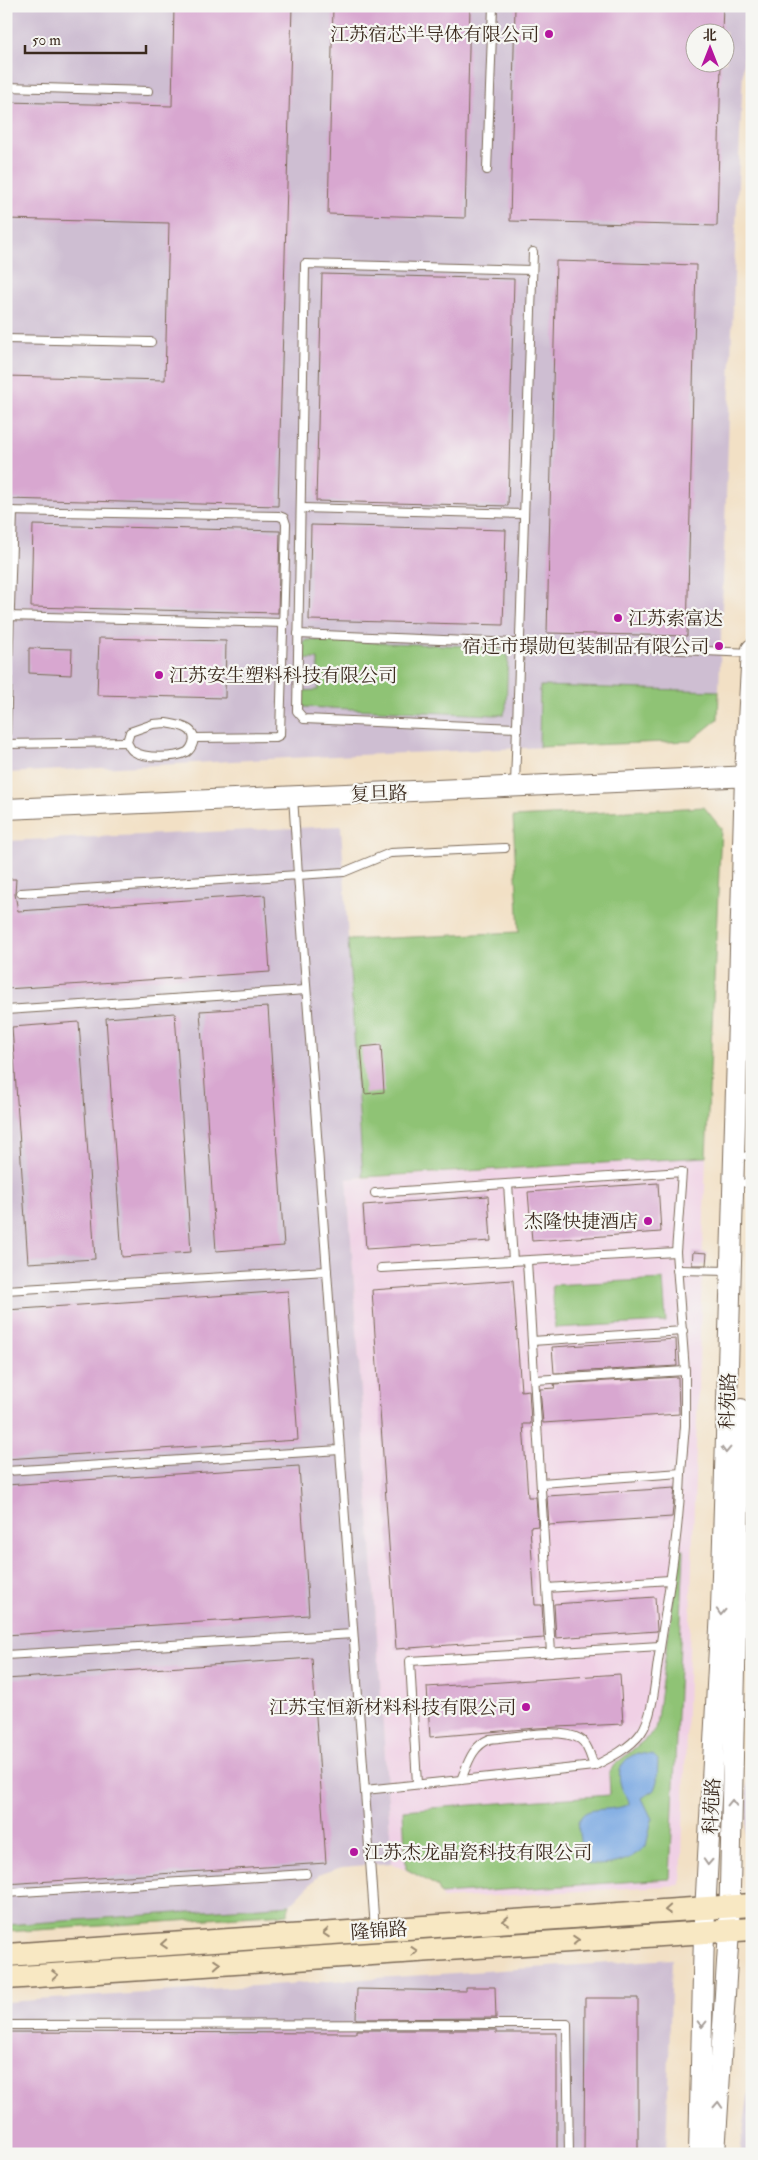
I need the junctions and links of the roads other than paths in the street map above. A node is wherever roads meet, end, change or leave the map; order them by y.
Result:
1 (493, 6) edge
2 (6, 87) edge
3 (148, 91) dead end
4 (487, 170) dead end
5 (532, 252) dead end
6 (532, 270) junction
7 (6, 339) edge
8 (150, 342) dead end
9 (301, 508) junction
10 (10, 511) edge
11 (524, 514) junction
12 (8, 616) edge
13 (284, 623) junction
14 (298, 634) junction
15 (520, 643) junction
16 (752, 649) edge
17 (752, 653) edge
18 (517, 728) junction
19 (6, 735) edge
20 (195, 738) junction
21 (127, 742) junction
22 (6, 744) edge
23 (748, 776) edge
24 (515, 787) junction
25 (293, 796) junction
26 (6, 809) edge
27 (505, 848) dead end
28 (298, 875) junction
29 (21, 893) dead end
30 (752, 931) edge
31 (306, 990) junction
32 (6, 1010) edge
33 (749, 1156) edge
34 (749, 1183) edge
35 (508, 1184) junction
36 (375, 1193) dead end
37 (676, 1252) junction
38 (527, 1260) junction
39 (514, 1261) junction
40 (381, 1268) dead end
41 (677, 1270) junction
42 (327, 1271) junction
43 (731, 1271) junction
44 (6, 1290) edge
45 (683, 1331) junction
46 (532, 1341) junction
47 (685, 1371) junction
48 (534, 1380) junction
49 (340, 1450) junction
50 (6, 1471) edge
51 (681, 1473) junction
52 (541, 1483) junction
53 (670, 1580) junction
54 (547, 1588) junction
55 (353, 1634) junction
56 (660, 1646) junction
57 (551, 1653) junction
58 (6, 1655) edge
59 (594, 1766) junction
60 (461, 1780) junction
61 (417, 1784) junction
62 (365, 1790) junction
63 (306, 1874) dead end
64 (6, 1893) edge
65 (752, 1905) edge
66 (730, 1906) junction
67 (705, 1908) junction
68 (752, 1929) edge
69 (729, 1930) junction
70 (704, 1932) junction
71 (376, 1942) junction
72 (6, 1955) edge
73 (6, 1978) edge
74 (6, 2025) edge
75 (569, 2154) edge
76 (699, 2154) edge
77 (716, 2154) edge

1 - 4 lane
2 - 3 lane
5 - 6 lane
6 - 9 lane
6 - 11 lane
7 - 8 lane
9 - 11 lane
9 - 14 lane
10 - 12 lane
10 - 13 lane
11 - 15 lane
12 - 13 lane
12 - 19 lane
13 - 20 lane
14 - 15 lane
14 - 18 lane
15 - 17 lane
15 - 18 lane
16 - 17 street, 科苑路
17 - 23 street, 科苑路
18 - 24 lane
20 - 21 lane
20 - 21 lane
21 - 22 lane
23 - 24 street, 复旦路
23 - 43 street, 科苑路
24 - 25 street, 复旦路
25 - 26 street, 复旦路
25 - 28 lane
27 - 28 lane
28 - 29 lane
28 - 31 lane
30 - 33 street, 科苑路
31 - 32 lane
31 - 42 lane
33 - 34 street, 科苑路
66 -> 34 street, 科苑路
35 - 36 lane
35 - 37 lane
35 - 39 lane
37 - 38 lane
37 - 41 lane
38 - 39 lane
38 - 46 lane
39 - 40 lane
41 - 43 lane
41 - 45 lane
42 - 44 lane
42 - 49 lane
43 -> 67 street, 科苑路
45 - 46 lane
45 - 47 lane
46 - 48 lane
47 - 48 lane
47 - 51 lane
48 - 52 lane
49 - 50 lane
49 - 55 lane
51 - 52 lane
51 - 53 lane
52 - 54 lane
53 - 54 lane
53 - 56 lane
54 - 57 lane
55 - 58 lane
55 - 62 lane
56 - 57 lane
56 - 59 lane
57 - 61 lane
59 - 60 lane
59 - 60 lane
60 - 61 lane
61 - 62 lane
62 - 71 lane
63 - 64 lane
65 - 66 main road, 隆锦路
66 - 67 main road, 隆锦路
66 - 69 street, 科苑路
67 - 70 street, 科苑路
67 -> 71 main road, 隆锦路
68 - 69 main road, 隆锦路
69 - 70 main road, 隆锦路
77 -> 69 street, 科苑路
71 -> 70 main road, 隆锦路
70 -> 76 street, 科苑路
71 -> 72 main road, 隆锦路
73 -> 71 main road, 隆锦路
74 - 75 lane

